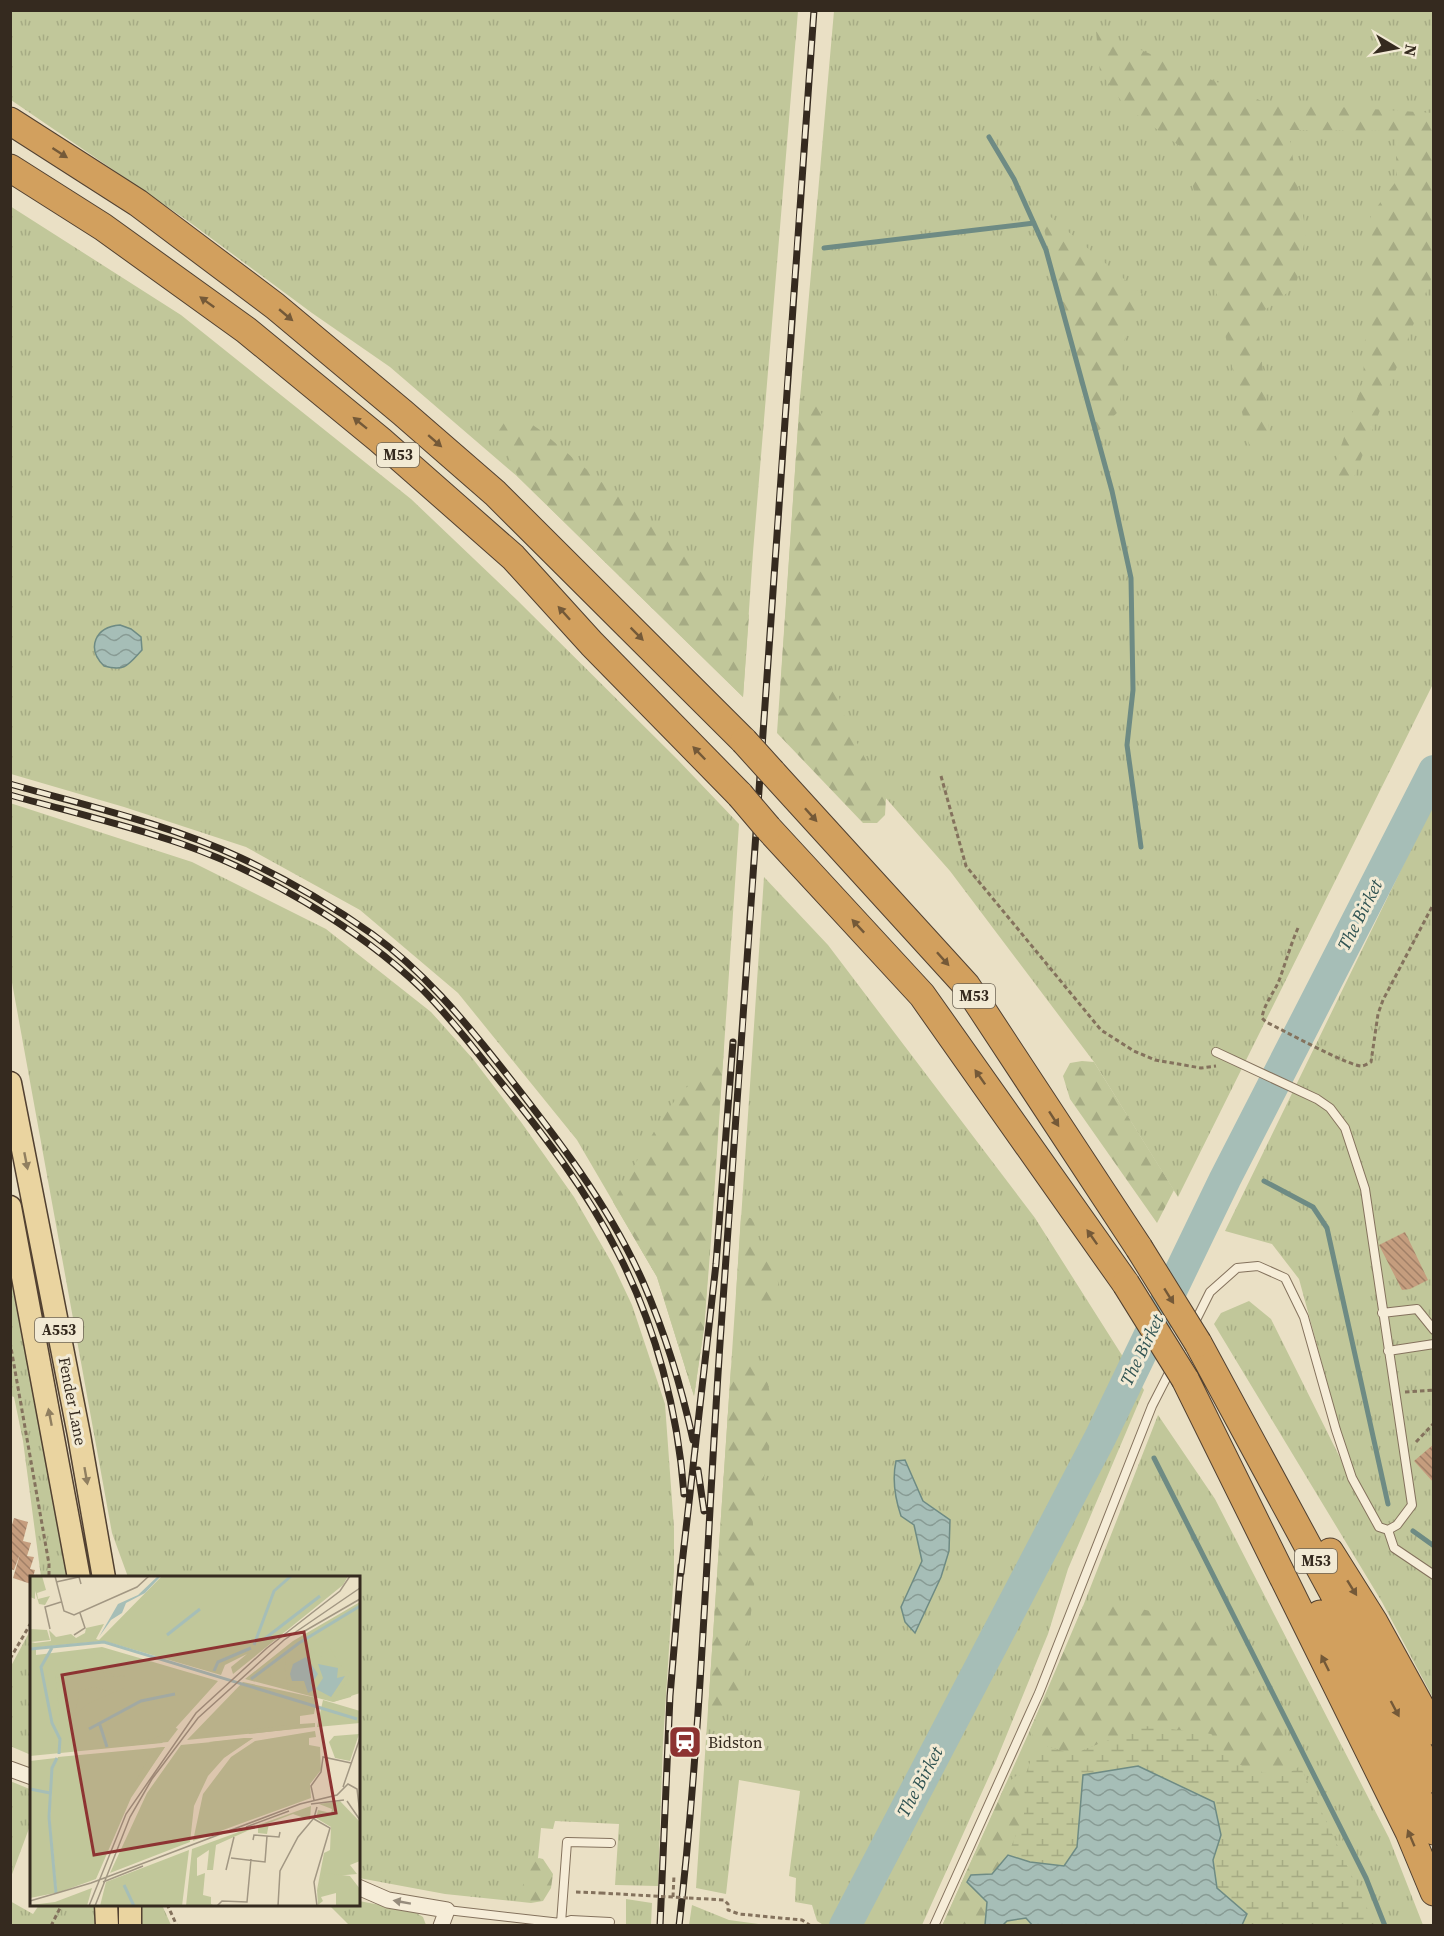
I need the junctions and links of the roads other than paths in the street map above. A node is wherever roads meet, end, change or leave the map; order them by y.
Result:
1 (10, 121) edge
2 (10, 168) edge
3 (1216, 1052) dead end
4 (10, 1083) edge
5 (10, 1207) edge
6 (1382, 1313) junction
7 (1434, 1330) edge
8 (1434, 1344) edge
9 (1388, 1351) junction
10 (1186, 1355) junction
11 (1388, 1530) junction
12 (1434, 1575) edge
13 (79, 1576) edge
14 (104, 1576) edge
15 (1434, 1731) edge
16 (10, 1769) edge
17 (30, 1776) edge
18 (1434, 1779) edge
19 (1434, 1831) edge
20 (611, 1843) dead end
21 (360, 1888) edge
22 (1434, 1892) edge
23 (106, 1906) edge
24 (130, 1906) edge
25 (447, 1910) junction
26 (610, 1922) dead end
27 (561, 1923) junction
28 (107, 1926) edge
29 (130, 1926) edge
30 (441, 1926) edge
31 (934, 1926) edge

1 -> 10 highway, M53, bridge
10 -> 2 highway, M53, bridge
3 - 6 lane
4 -> 14 main road, Fender Lane / A553
13 -> 5 main road, Fender Lane / A553
6 - 7 lane
6 - 9 lane
8 - 9 lane
9 - 11 lane
10 - 11 lane
10 -> 15 highway
10 -> 18 highway, M53
10 - 19 highway, M53
22 -> 10 highway
10 - 31 lane
11 - 12 lane
16 - 17 street
20 - 27 lane
25 -> 21 street
23 - 28 main road
24 - 29 main road
25 - 27 lane
25 - 30 street
26 - 27 lane

